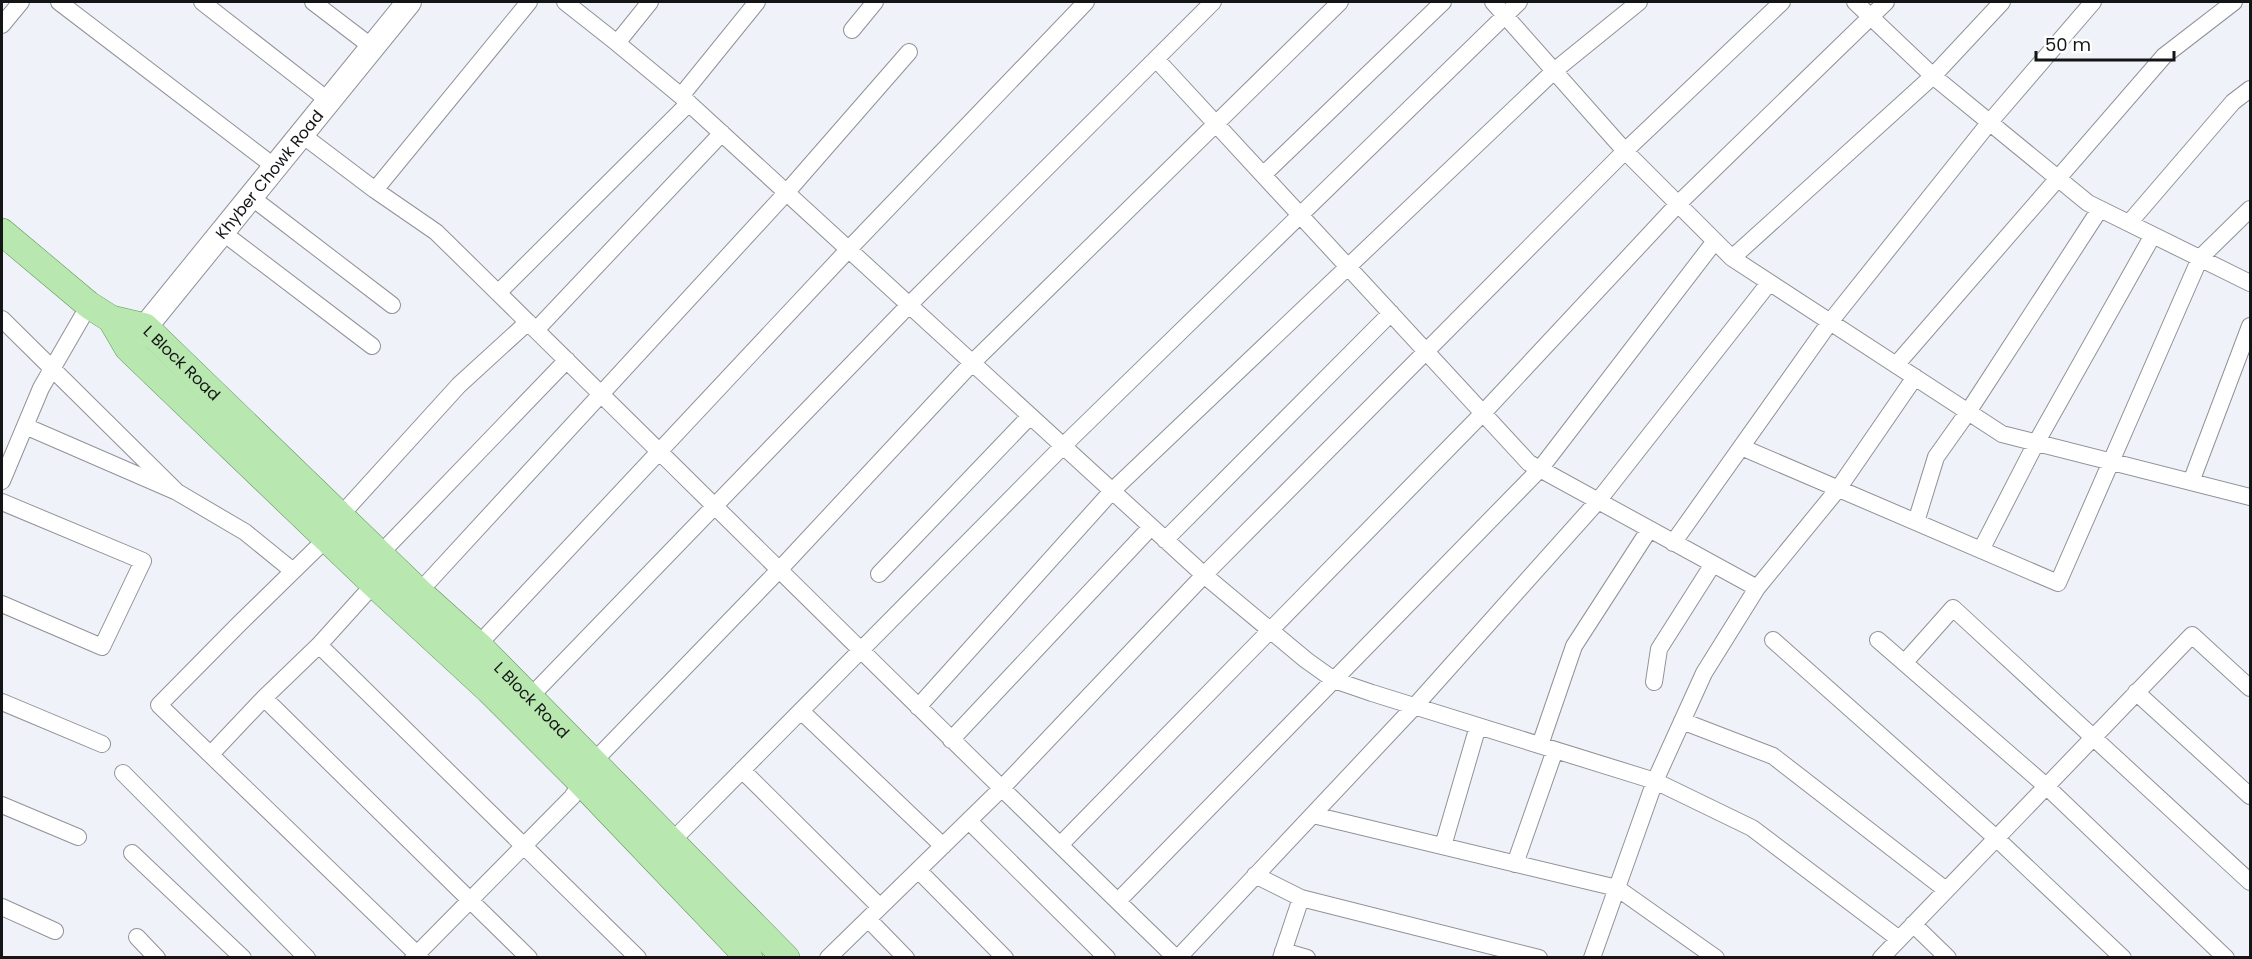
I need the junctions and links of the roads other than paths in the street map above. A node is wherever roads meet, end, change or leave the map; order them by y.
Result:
1 (21, 2) edge
2 (59, 2) edge
3 (202, 2) edge
4 (313, 2) edge
5 (409, 2) edge
6 (529, 2) edge
7 (565, 2) edge
8 (650, 2) edge
9 (757, 2) edge
10 (875, 2) edge
11 (1086, 2) edge
12 (1214, 2) edge
13 (1340, 2) edge
14 (1443, 2) edge
15 (1493, 2) edge
16 (1519, 2) edge
17 (1639, 2) edge
18 (1782, 2) edge
19 (1855, 2) edge
20 (1886, 2) edge
21 (2002, 2) edge
22 (2093, 2) edge
23 (2235, 2) edge
24 (1504, 15) junction
25 (1871, 16) junction
26 (2, 25) edge
27 (852, 30) dead end
28 (617, 43) junction
29 (372, 47) junction
30 (909, 52) dead end
31 (1156, 59) junction
32 (1554, 71) junction
33 (1933, 76) junction
34 (2250, 89) edge
35 (685, 100) junction
36 (329, 101) junction
37 (1216, 123) junction
38 (1989, 123) junction
39 (722, 133) junction
40 (302, 134) junction
41 (1625, 151) junction
42 (275, 167) junction
43 (1263, 175) junction
44 (2056, 177) junction
45 (375, 190) junction
46 (786, 193) junction
47 (251, 197) junction
48 (1678, 204) junction
49 (2100, 209) junction
50 (2250, 209) edge
51 (1300, 215) junction
52 (2129, 223) junction
53 (2, 232) edge
54 (222, 232) junction
55 (2153, 235) junction
56 (1715, 241) junction
57 (848, 250) junction
58 (1732, 258) junction
59 (2200, 258) junction
60 (1348, 266) junction
61 (1769, 283) junction
62 (2250, 283) edge
63 (498, 292) junction
64 (89, 305) junction
65 (392, 305) dead end
66 (908, 306) junction
67 (1391, 313) junction
68 (2, 319) edge
69 (111, 319) junction
70 (1830, 322) junction
71 (532, 326) junction
72 (2250, 326) edge
73 (145, 327) junction
74 (372, 346) dead end
75 (128, 348) junction
76 (1426, 351) junction
77 (567, 360) junction
78 (972, 363) junction
79 (1896, 365) junction
80 (52, 370) junction
81 (1915, 377) junction
82 (601, 394) junction
83 (1968, 412) junction
84 (1484, 413) junction
85 (1030, 416) junction
86 (25, 426) junction
87 (2036, 443) junction
88 (1064, 446) junction
89 (1741, 447) junction
90 (660, 451) junction
91 (2110, 462) junction
92 (1540, 469) junction
93 (2, 481) edge
94 (2192, 482) junction
95 (1838, 489) junction
96 (1112, 491) junction
97 (177, 492) junction
98 (2250, 497) edge
99 (1598, 501) junction
100 (2, 502) edge
101 (716, 505) junction
102 (1916, 522) junction
103 (334, 527) junction
104 (1151, 527) junction
105 (1649, 530) junction
106 (1165, 540) junction
107 (1673, 543) junction
108 (1981, 550) junction
109 (380, 554) junction
110 (1713, 564) junction
111 (780, 569) junction
112 (293, 572) junction
113 (879, 574) dead end
114 (1204, 575) junction
115 (374, 584) junction
116 (1757, 588) junction
117 (419, 592) junction
118 (2, 604) edge
119 (1270, 630) junction
120 (1773, 640) dead end
121 (1878, 640) dead end
122 (319, 645) junction
123 (478, 645) junction
124 (861, 651) junction
125 (1905, 662) junction
126 (1334, 680) junction
127 (1654, 682) dead end
128 (2250, 688) edge
129 (2136, 692) junction
130 (264, 698) junction
131 (530, 698) junction
132 (2, 702) edge
133 (918, 707) junction
134 (1414, 707) junction
135 (801, 711) junction
136 (1682, 721) junction
137 (1478, 726) junction
138 (2094, 737) junction
139 (951, 740) junction
140 (102, 744) dead end
141 (1548, 748) junction
142 (211, 754) junction
143 (742, 770) junction
144 (587, 772) junction
145 (123, 773) dead end
146 (1656, 781) junction
147 (2046, 786) junction
148 (1001, 789) junction
149 (2250, 796) edge
150 (2, 805) edge
151 (1313, 815) junction
152 (969, 821) junction
153 (78, 837) dead end
154 (1996, 838) junction
155 (672, 841) junction
156 (524, 844) junction
157 (1060, 845) junction
158 (943, 846) junction
159 (1443, 846) junction
160 (132, 854) dead end
161 (1515, 864) junction
162 (918, 870) junction
163 (1256, 875) junction
164 (2250, 882) edge
165 (1617, 888) junction
166 (1946, 890) junction
167 (1302, 898) junction
168 (470, 899) junction
169 (1118, 902) junction
170 (2, 907) edge
171 (880, 907) junction
172 (868, 919) junction
173 (1913, 924) junction
174 (55, 931) dead end
175 (137, 937) dead end
176 (1899, 939) junction
177 (1282, 954) edge
178 (417, 956) edge
179 (157, 957) edge
180 (243, 957) edge
181 (307, 957) edge
182 (529, 957) edge
183 (638, 957) edge
184 (749, 957) edge
185 (786, 957) edge
186 (828, 957) edge
187 (906, 957) edge
188 (1005, 957) edge
189 (1107, 957) edge
190 (1177, 957) edge
191 (1307, 957) edge
192 (1539, 957) edge
193 (1592, 957) edge
194 (1716, 957) edge
195 (1881, 957) edge
196 (1948, 957) edge
197 (2123, 957) edge
198 (2226, 957) edge

1 - 26 street
2 - 42 street
3 - 36 street
4 - 29 street
5 - 29 street, Khyber Chowk Road
6 - 45 street
7 - 28 street
8 - 28 street
9 - 35 street
10 - 27 street
11 - 57 street
12 - 31 street
13 - 37 street
14 - 43 street
15 - 24 street
16 - 24 street
17 - 32 street
18 - 41 street
19 - 25 street
20 - 25 street
21 - 33 street
22 - 38 street
23 - 44 street
24 - 32 street
24 - 51 street
25 - 33 street
25 - 48 street
28 - 35 street
29 - 36 street, Khyber Chowk Road
30 - 46 street
31 - 37 street
31 - 66 street
32 - 41 street
32 - 60 street
33 - 38 street
33 - 58 street
34 - 52 street
35 - 39 street
35 - 63 street
36 - 40 street, Khyber Chowk Road
37 - 43 street
37 - 78 street
38 - 44 street
38 - 70 street
39 - 46 street
39 - 71 street
40 - 42 street, Khyber Chowk Road
40 - 45 street
41 - 48 street
41 - 76 street
42 - 47 street, Khyber Chowk Road
43 - 51 street
44 - 49 street
44 - 79 street
45 - 63 street
46 - 57 street
46 - 82 street
47 - 54 street, Khyber Chowk Road
47 - 65 street
48 - 56 street
48 - 84 street
49 - 52 street
49 - 83 street
50 - 59 street
51 - 60 street
51 - 88 street
52 - 55 street
53 - 64 main road
54 - 73 street, Khyber Chowk Road
54 - 74 street
55 - 59 street
55 - 87 street
56 - 58 street
56 - 92 street
57 - 66 street
57 - 90 street
58 - 61 street
59 - 62 street
59 - 91 street
60 - 67 street
60 - 96 street
61 - 70 street
61 - 99 street
63 - 71 street
64 - 69 main road
64 - 80 street
66 - 78 street
66 - 101 street
67 - 76 street
67 - 106 street
68 - 80 street
69 - 73 main road, L Block Road
69 - 75 main road, L Block Road
70 - 79 street
70 - 89 street
71 - 77 street
71 - 103 street
72 - 94 street
73 - 75 street, Khyber Chowk Road
73 - 103 main road, L Block Road
75 - 103 main road, L Block Road
76 - 84 street
76 - 114 street
77 - 82 street
77 - 109 street
78 - 85 street
78 - 111 street
79 - 81 street
80 - 86 street
80 - 97 street
81 - 83 street
81 - 95 street
82 - 90 street
82 - 117 street
83 - 87 street
83 - 102 street
84 - 92 street
84 - 119 street
85 - 88 street
85 - 113 street
86 - 93 street
86 - 97 street
87 - 91 street
87 - 108 street
88 - 96 street
88 - 124 street
89 - 95 street
89 - 107 street
90 - 101 street
90 - 123 street
91 - 94 street
91 - 108 street
92 - 99 street
92 - 126 street
94 - 98 street
95 - 102 street
95 - 116 street
96 - 104 street
96 - 133 street
97 - 112 street
99 - 105 street
99 - 134 street
100 - 118 street
101 - 111 street
101 - 131 street
102 - 108 street
103 - 109 main road, L Block Road
103 - 112 street
103 - 115 main road, L Block Road
104 - 106 street
104 - 139 street
105 - 107 street
105 - 141 street
106 - 114 street
107 - 110 street
109 - 117 main road, L Block Road
110 - 116 street
110 - 127 street
111 - 124 street
111 - 144 street
112 - 142 street
114 - 119 street
114 - 148 street
115 - 122 street
115 - 144 main road, L Block Road
116 - 136 street
117 - 123 main road, L Block Road
119 - 126 street
119 - 157 street
120 - 154 street
121 - 125 street
122 - 130 street
122 - 156 street
123 - 131 main road, L Block Road
124 - 133 street
124 - 135 street
125 - 138 street
125 - 147 street
126 - 134 street
126 - 169 street
128 - 129 street
129 - 138 street
129 - 149 street
130 - 142 street
130 - 168 street
131 - 144 main road, L Block Road
132 - 140 street
133 - 139 street
134 - 137 street
134 - 151 street
135 - 143 street
135 - 158 street
136 - 146 street
136 - 166 street
137 - 141 street
137 - 159 street
138 - 147 street
138 - 164 street
139 - 148 street
141 - 146 street
141 - 161 street
142 - 178 street
143 - 155 street
143 - 171 street
144 - 155 main road, L Block Road
144 - 156 street
144 - 184 main road, L Block Road
145 - 181 street
146 - 165 street
146 - 176 street
147 - 154 street
147 - 198 street
148 - 152 street
148 - 157 street
150 - 153 street
151 - 159 street
151 - 163 street
152 - 158 street
152 - 189 street
154 - 166 street
154 - 197 street
155 - 185 main road, L Block Road
156 - 168 street
156 - 183 street
157 - 169 street
158 - 162 street
159 - 161 street
160 - 180 street
161 - 165 street
162 - 171 street
162 - 188 street
163 - 167 street
163 - 190 street
165 - 193 street
165 - 194 street
166 - 173 street
167 - 177 street
167 - 192 street
168 - 178 street
168 - 182 street
169 - 190 street
170 - 174 street
171 - 172 street
172 - 186 street
172 - 187 street
173 - 176 street
173 - 196 street
175 - 179 street
176 - 195 street
177 - 191 street

